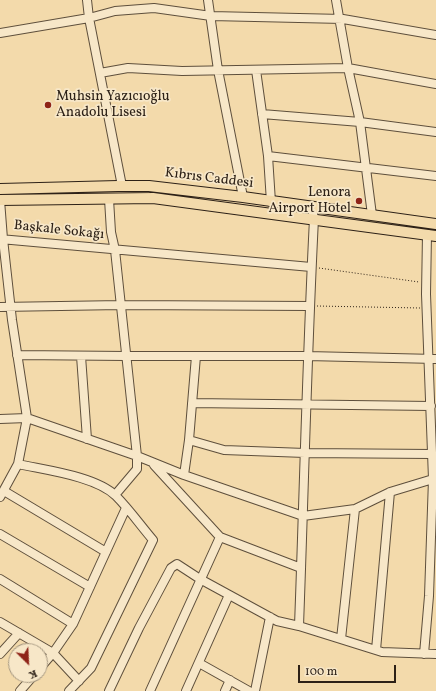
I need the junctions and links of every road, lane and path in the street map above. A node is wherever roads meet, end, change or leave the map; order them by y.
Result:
1 (87, 0) edge
2 (208, 0) edge
3 (336, 0) edge
4 (210, 16) junction
5 (89, 18) junction
6 (339, 19) junction
7 (0, 32) edge
8 (436, 34) edge
9 (348, 68) junction
10 (218, 70) junction
11 (256, 70) junction
12 (100, 72) junction
13 (436, 84) edge
14 (262, 114) junction
15 (360, 122) junction
16 (436, 132) edge
17 (268, 156) junction
18 (365, 167) junction
19 (436, 176) edge
20 (122, 186) junction
21 (0, 189) edge
22 (243, 197) junction
23 (109, 199) junction
24 (0, 200) edge
25 (271, 202) junction
26 (312, 207) junction
27 (372, 215) junction
28 (314, 220) junction
29 (436, 224) edge
30 (432, 235) edge
31 (1, 239) edge
32 (115, 250) junction
33 (311, 267) junction
34 (426, 282) junction
35 (121, 305) junction
36 (11, 306) junction
37 (310, 306) junction
38 (0, 307) edge
39 (426, 308) junction
40 (17, 355) junction
41 (81, 356) junction
42 (126, 356) junction
43 (196, 356) junction
44 (307, 356) junction
45 (432, 359) edge
46 (192, 403) junction
47 (307, 405) junction
48 (431, 406) junction
49 (27, 418) junction
50 (0, 419) edge
51 (88, 439) junction
52 (189, 440) junction
53 (305, 453) junction
54 (432, 454) junction
55 (136, 456) junction
56 (153, 463) junction
57 (18, 464) junction
58 (184, 475) junction
59 (435, 479) edge
60 (390, 492) junction
61 (2, 494) edge
62 (115, 495) junction
63 (126, 508) junction
64 (355, 509) junction
65 (303, 516) junction
66 (0, 534) edge
67 (220, 537) junction
68 (106, 552) junction
69 (301, 568) junction
70 (0, 579) edge
71 (200, 579) junction
72 (90, 587) junction
73 (229, 595) junction
74 (270, 617) junction
75 (0, 622) edge
76 (73, 624) junction
77 (299, 626) junction
78 (19, 633) junction
79 (341, 639) junction
80 (376, 650) junction
81 (53, 653) junction
82 (0, 654) edge
83 (424, 654) junction
84 (436, 654) edge
85 (48, 659) edge
86 (199, 663) junction
87 (230, 680) junction
88 (79, 681) junction
89 (27, 683) edge
90 (71, 690) edge
91 (20, 691) edge
92 (109, 691) edge
93 (150, 691) edge
94 (186, 691) edge
95 (225, 691) edge
96 (249, 691) edge
97 (255, 691) edge

1 - 5 street
2 - 4 street
3 - 6 street
4 - 5 street
4 - 6 street
4 - 10 street
5 - 7 street
5 - 12 street
6 - 8 street
6 - 9 street
9 - 11 street
9 - 13 street
9 - 15 street
10 - 11 street
10 - 12 street
10 - 22 street
11 - 14 street
12 - 20 street
14 - 15 street
14 - 17 street
15 - 16 street
15 - 18 street
17 - 18 street
17 - 25 street
18 - 19 street
18 - 27 street
20 - 21 main road, Kıbrıs Caddesi
20 - 22 main road, Kıbrıs Caddesi
22 - 25 main road, Kıbrıs Caddesi
23 - 24 main road
23 - 28 main road
23 - 32 street
24 - 31 street
25 - 26 main road, Kıbrıs Caddesi
26 - 27 main road, Kıbrıs Caddesi
26 - 28 street
27 - 29 main road, Kıbrıs Caddesi
28 - 30 main road
28 - 33 street
30 - 34 street
31 - 32 street, Başkale Sokağı
31 - 36 street
32 - 33 street, Başkale Sokağı
32 - 35 street
33 - 34 path
33 - 37 street
34 - 39 street
35 - 36 street
35 - 37 street
35 - 42 street
36 - 38 street
36 - 40 street
37 - 39 path
37 - 44 street
39 - 45 street
40 - 41 street
40 - 49 street
41 - 42 street
41 - 51 street
42 - 43 street
42 - 55 street
43 - 44 street
43 - 46 street
44 - 45 street
44 - 47 street
45 - 48 street
46 - 47 street
46 - 52 street
47 - 48 street
47 - 53 street
48 - 54 street
49 - 50 street
49 - 51 street
49 - 57 street
51 - 55 street
52 - 53 street
52 - 58 street
53 - 54 street
53 - 65 street
54 - 59 street
55 - 56 street
55 - 62 street
56 - 58 street
56 - 67 street
57 - 61 street
57 - 62 street
58 - 65 street
59 - 60 street
59 - 83 street
60 - 64 street
60 - 80 street
61 - 68 street
62 - 63 street
63 - 68 street
63 - 88 street
64 - 65 street
64 - 79 street
65 - 69 street
66 - 72 street
67 - 69 street
67 - 71 street
68 - 72 street
69 - 77 street
70 - 76 street
71 - 73 street
71 - 92 street
71 - 93 street
72 - 76 street
73 - 74 street
73 - 86 street
74 - 77 street
74 - 97 street
75 - 78 street
76 - 81 street
77 - 79 street
78 - 81 street
78 - 82 street
79 - 80 street
80 - 83 street
81 - 85 street
81 - 88 street
83 - 84 street
86 - 87 street
86 - 94 street
87 - 95 street
87 - 96 street
88 - 90 street
89 - 91 street

